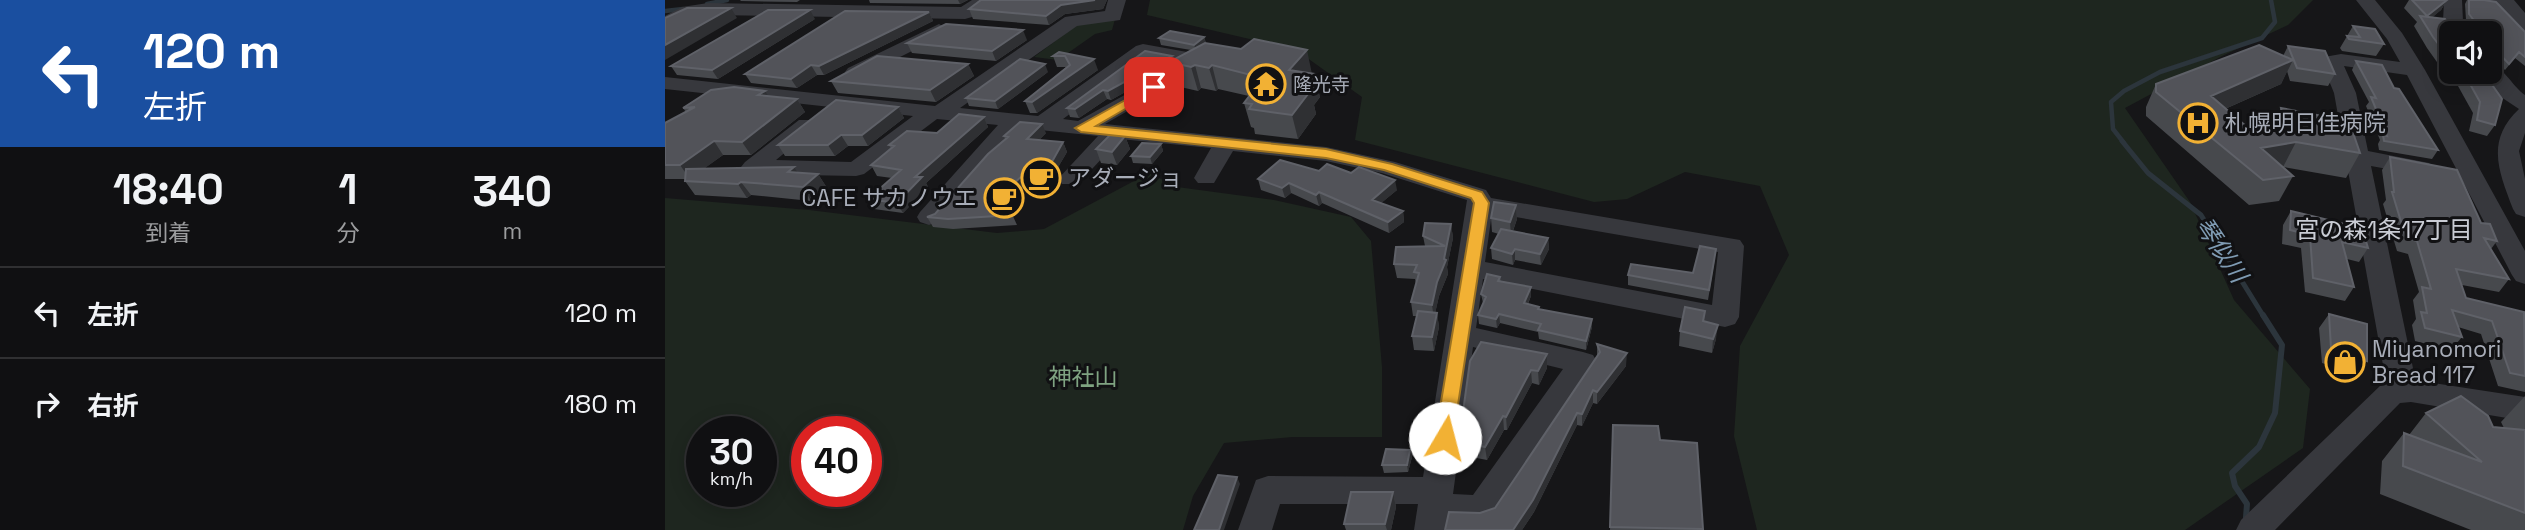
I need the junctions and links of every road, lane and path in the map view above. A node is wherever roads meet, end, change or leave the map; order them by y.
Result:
1 (983, 0) edge
2 (1117, 0) edge
3 (2365, 0) edge
4 (2453, 0) edge
5 (2493, 0) edge
6 (771, 9) junction
7 (845, 11) junction
8 (970, 20) junction
9 (2453, 21) edge
10 (665, 24) edge
11 (2525, 25) edge
12 (736, 30) edge
13 (812, 32) edge
14 (1029, 32) dead end
15 (1056, 34) junction
16 (883, 59) junction
17 (922, 62) edge
18 (974, 67) dead end
19 (1001, 70) junction
20 (2415, 70) junction
21 (669, 73) edge
22 (745, 74) edge
23 (2501, 84) edge
24 (723, 88) junction
25 (806, 96) junction
26 (838, 100) junction
27 (700, 104) edge
28 (2525, 104) edge
29 (936, 112) junction
30 (2525, 114) edge
31 (1013, 115) junction
32 (1042, 124) junction
33 (1081, 128) junction
34 (1114, 132) junction
35 (1226, 142) junction
36 (2356, 156) junction
37 (2471, 176) junction
38 (1206, 178) dead end
39 (1070, 179) dead end
40 (2523, 200) edge
41 (1481, 203) junction
42 (929, 218) edge
43 (1471, 268) junction
44 (2525, 275) edge
45 (1460, 334) junction
46 (2411, 391) junction
47 (2525, 409) edge
48 (1435, 510) edge
49 (1255, 530) edge
50 (2253, 530) edge

1 - 8 street
2 - 15 street
3 - 20 street
4 - 9 street
5 - 11 street
6 - 7 street
6 - 10 street
6 - 12 street
7 - 8 street
7 - 13 street
8 - 16 street
14 - 15 street
15 - 19 street
16 - 17 street
16 - 25 street
18 - 19 street
19 - 29 street
20 - 36 street
20 - 37 street
21 - 24 street
22 - 24 street
23 - 28 street
24 - 25 street
24 - 27 street
25 - 26 street
26 - 29 street
26 - 29 street
29 - 31 street
30 - 40 street
31 - 32 street
31 - 42 street
32 - 33 street
32 - 33 street
33 - 34 street
34 - 35 street
34 - 39 street
35 - 38 street
35 - 41 street
36 - 37 street
36 - 46 street
37 - 44 street
41 - 43 street
41 - 43 street
43 - 45 street
45 - 48 street
45 - 48 street
46 - 47 street
46 - 50 street
48 - 49 street

